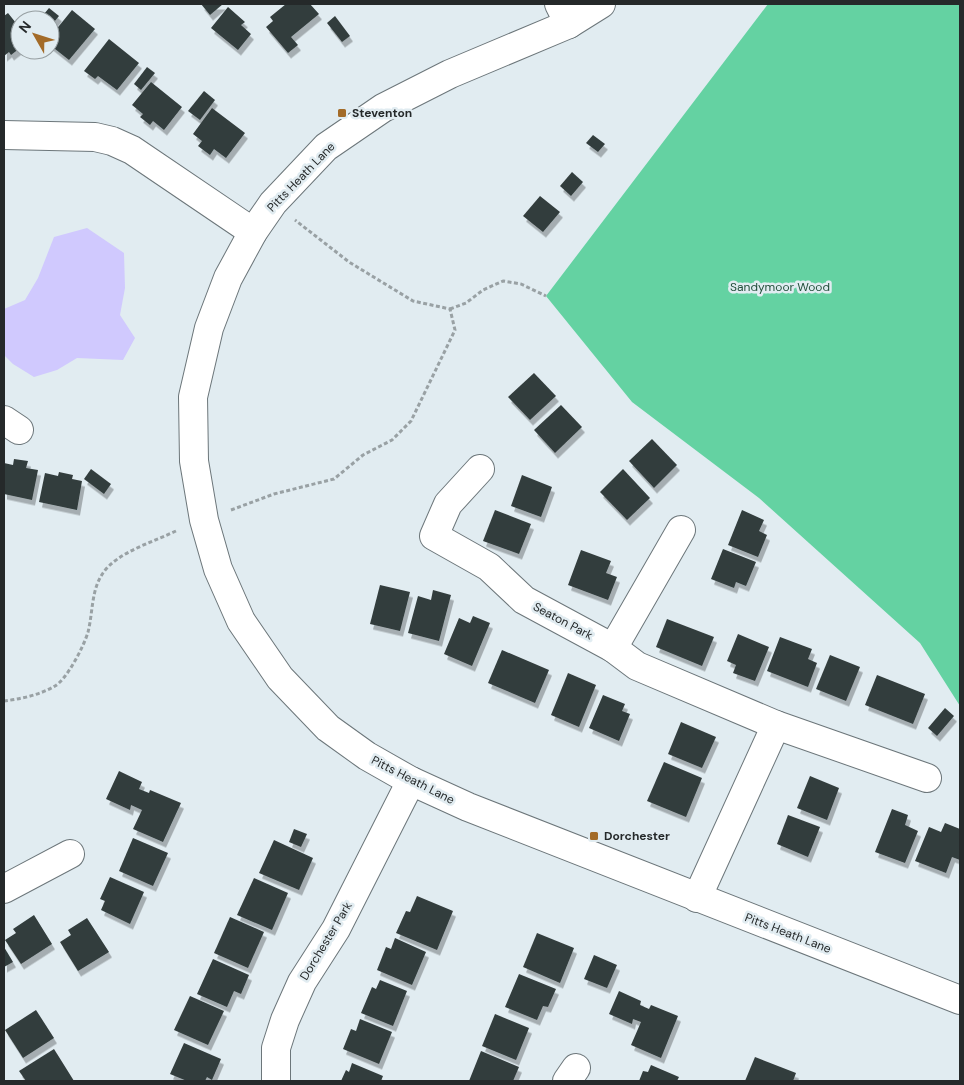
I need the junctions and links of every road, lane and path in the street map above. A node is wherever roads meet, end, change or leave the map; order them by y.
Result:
1 (601, 4) edge
2 (564, 14) edge
3 (4, 135) edge
4 (273, 203) junction
5 (253, 232) junction
6 (546, 296) dead end
7 (450, 309) junction
8 (480, 468) dead end
9 (204, 520) junction
10 (681, 530) dead end
11 (177, 531) dead end
12 (613, 648) junction
13 (4, 702) edge
14 (776, 725) junction
15 (927, 778) dead end
16 (411, 781) junction
17 (70, 854) dead end
18 (4, 889) edge
19 (697, 898) junction
20 (960, 1000) edge
21 (276, 1081) edge

1 - 2 street, Pitts Heath Lane
2 - 4 street, Pitts Heath Lane
3 - 5 street
4 - 5 street, Pitts Heath Lane
4 - 7 path
5 - 9 street, Pitts Heath Lane
6 - 7 path
7 - 9 path
8 - 12 street, Seaton Park
9 - 16 street, Pitts Heath Lane
10 - 12 street
11 - 13 path
12 - 14 street, Seaton Park
14 - 15 street, Seaton Park
14 - 19 street
16 - 19 street, Pitts Heath Lane
16 - 21 street, Dorchester Park
17 - 18 street
19 - 20 street, Pitts Heath Lane

